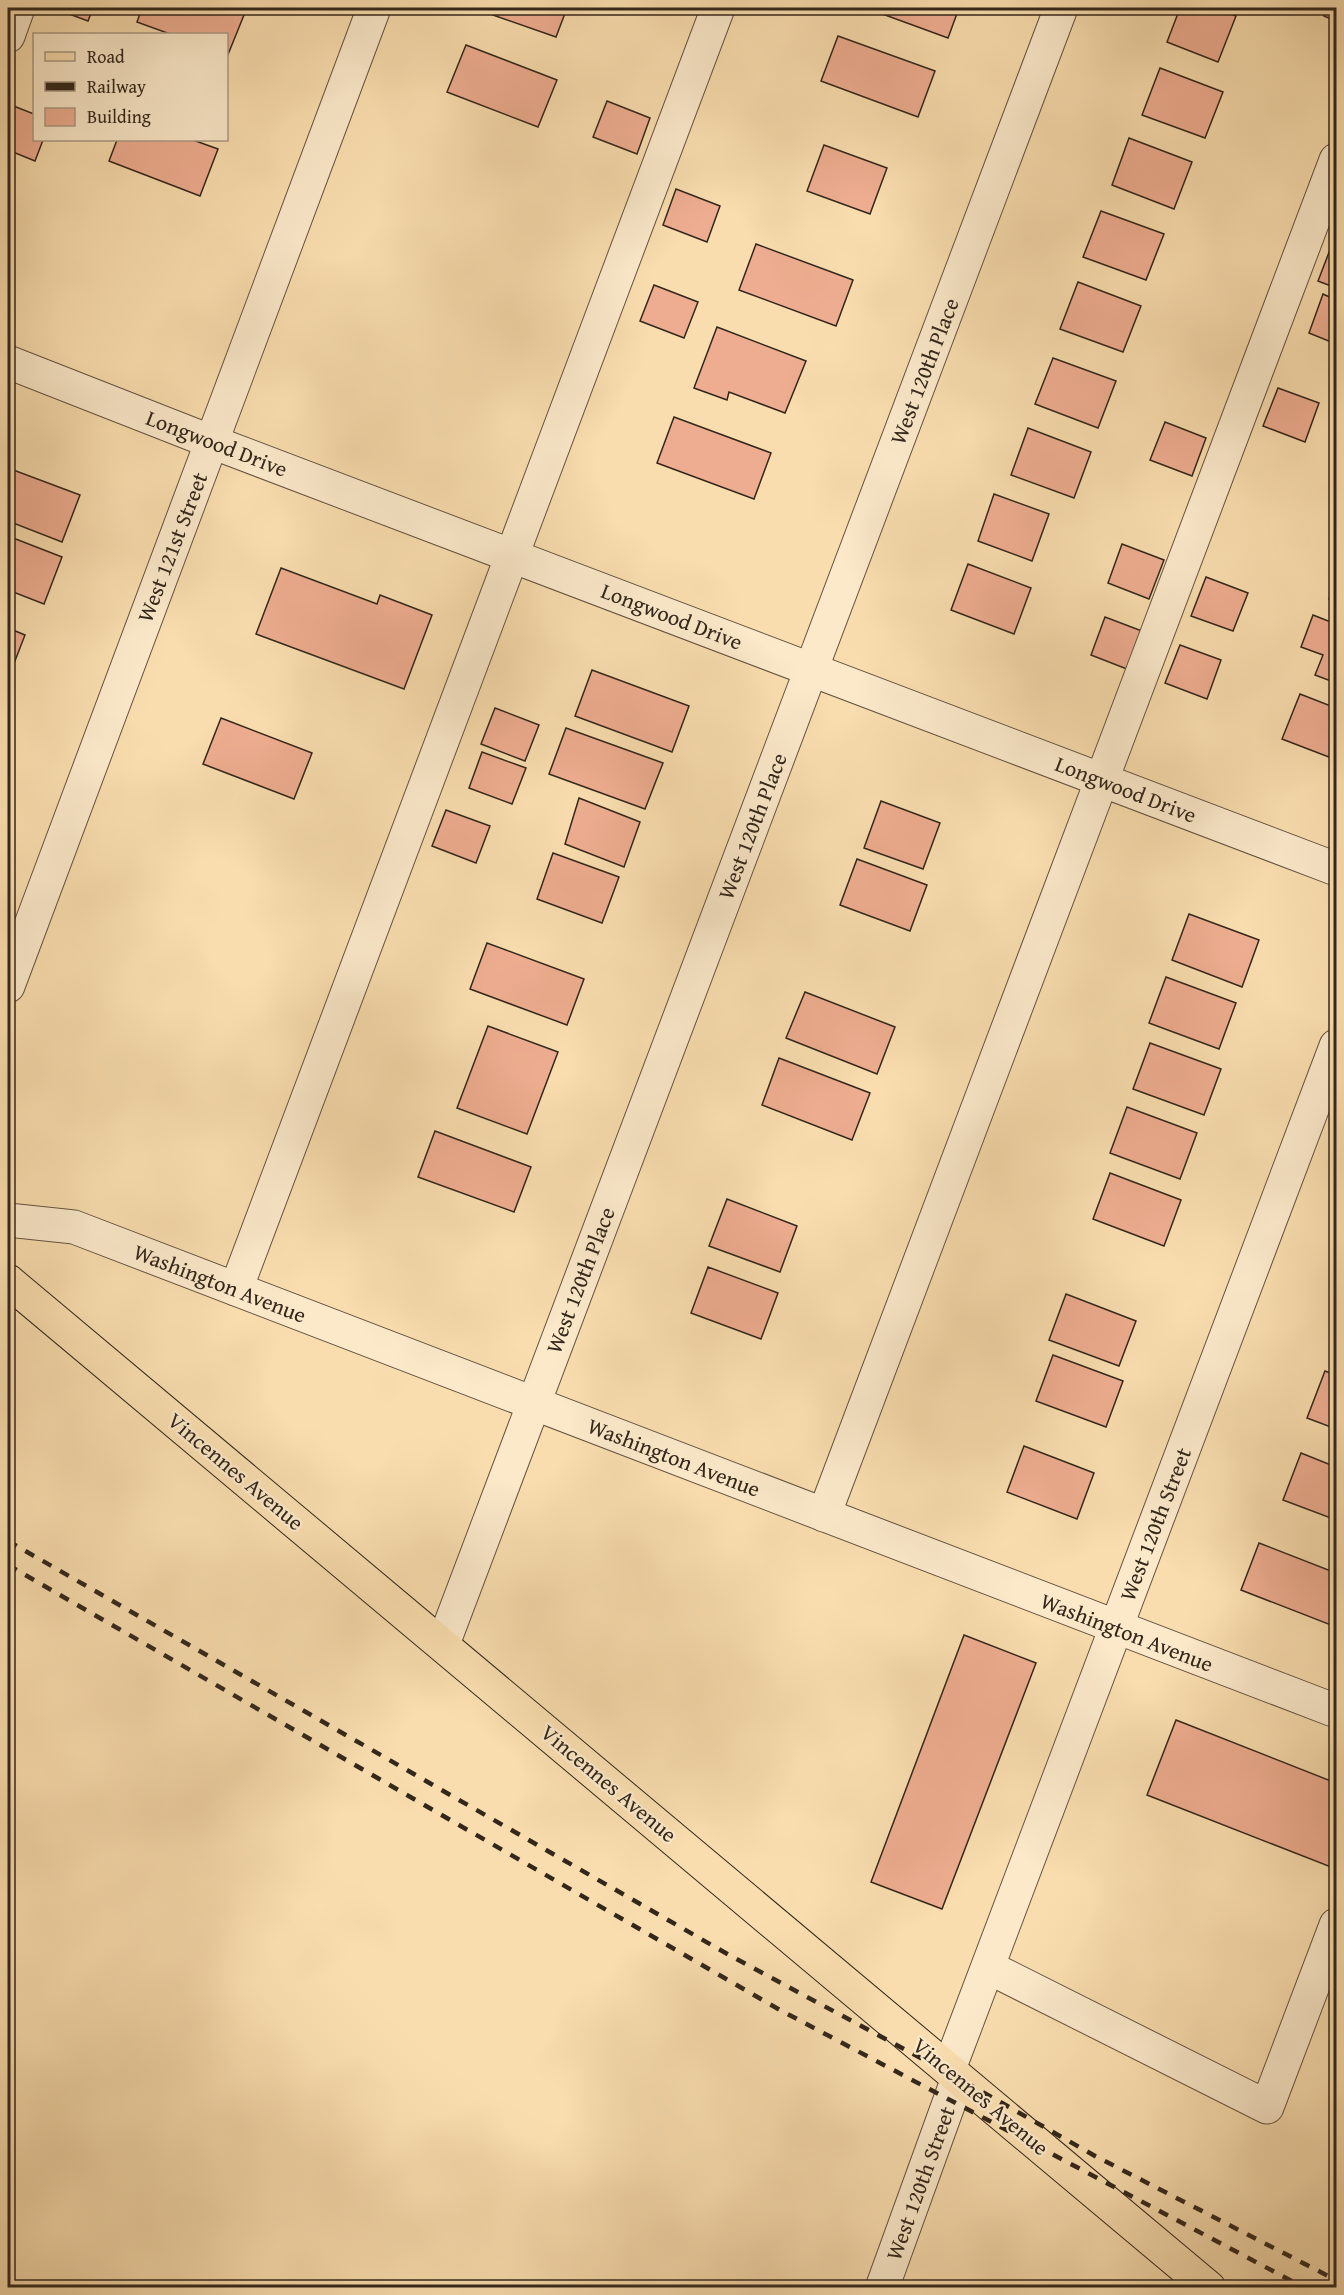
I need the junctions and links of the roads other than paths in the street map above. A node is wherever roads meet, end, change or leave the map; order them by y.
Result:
1 (18, 8) edge
2 (374, 8) edge
3 (718, 8) edge
4 (1061, 8) edge
5 (8, 36) edge
6 (1336, 160) edge
7 (8, 362) edge
8 (212, 441) junction
9 (512, 555) junction
10 (811, 669) junction
11 (1102, 780) junction
12 (1336, 869) edge
13 (8, 986) edge
14 (1336, 1046) edge
15 (8, 1220) edge
16 (8, 1281) edge
17 (236, 1289) junction
18 (534, 1403) junction
19 (824, 1515) junction
20 (1116, 1628) junction
21 (443, 1644) junction
22 (1336, 1711) edge
23 (1336, 1925) edge
24 (988, 1967) junction
25 (953, 2074) junction
26 (882, 2288) edge
27 (1209, 2288) edge

1 - 5 street
2 - 8 street, West 121st Street
3 - 9 street
4 - 10 street, West 120th Place
6 - 11 street
7 - 8 street, Longwood Drive
8 - 9 street, Longwood Drive
8 - 13 street, West 121st Street
9 - 10 street, Longwood Drive
9 - 17 street
10 - 11 street, Longwood Drive
10 - 18 street, West 120th Place
11 - 12 street, Longwood Drive
11 - 19 street
14 - 20 street, West 120th Street
15 - 17 street, Washington Avenue
16 - 21 main road, Vincennes Avenue
17 - 18 street, Washington Avenue
18 - 19 street, Washington Avenue
18 - 21 street, West 120th Place
19 - 20 street, Washington Avenue
20 - 22 street, Washington Avenue
20 - 24 street, West 120th Street
21 - 25 main road, Vincennes Avenue
23 - 24 street
24 - 25 street, West 120th Street
25 - 26 street, West 120th Street
25 - 27 main road, Vincennes Avenue

